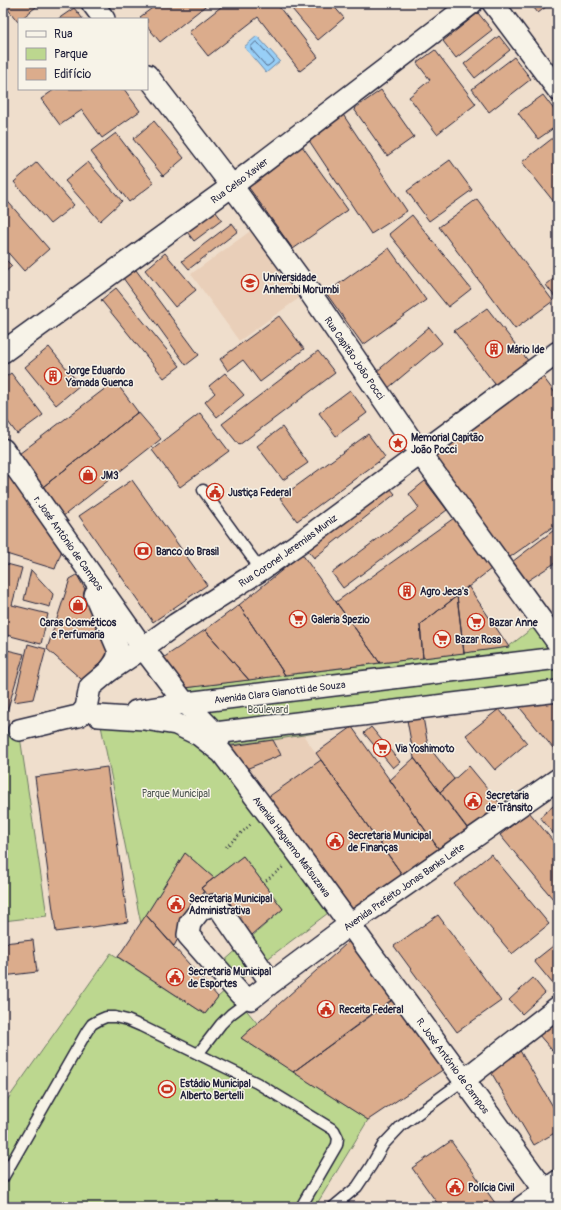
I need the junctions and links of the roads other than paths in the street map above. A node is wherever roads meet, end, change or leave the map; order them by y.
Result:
1 (92, 3) edge
2 (472, 3) edge
3 (493, 3) edge
4 (103, 18) edge
5 (148, 76) edge
6 (558, 90) edge
7 (232, 186) junction
8 (3, 352) edge
9 (558, 352) edge
10 (3, 449) edge
11 (420, 452) junction
12 (203, 490) dead end
13 (75, 551) junction
14 (261, 570) junction
15 (139, 642) junction
16 (558, 643) edge
17 (558, 658) edge
18 (109, 670) junction
19 (558, 691) edge
20 (186, 703) junction
21 (99, 716) junction
22 (11, 731) edge
23 (214, 733) junction
24 (235, 769) junction
25 (558, 779) edge
26 (350, 924) junction
27 (271, 983) junction
28 (251, 999) junction
29 (558, 1007) edge
30 (198, 1054) junction
31 (464, 1080) junction
32 (3, 1178) edge
33 (554, 1193) edge
34 (301, 1207) edge
35 (333, 1207) edge
36 (522, 1207) edge

1 - 4 street
2 - 7 street, Rua Celso Xavier
3 - 6 street
5 - 7 street, Rua Capitão João Pocci
7 - 8 street, Rua Celso Xavier
7 - 11 street, Rua Capitão João Pocci
9 - 11 street, Rua Coronel Jeremias Muniz
10 - 13 street, r. José Antônio de Campos
11 - 14 street, Rua Coronel Jeremias Muniz
11 - 16 street, Rua Capitão João Pocci
12 - 14 lane
13 - 15 street, r. José Antônio de Campos
13 - 18 street
14 - 15 street, Rua Coronel Jeremias Muniz
15 - 18 street, Rua Coronel Jeremias Muniz
15 - 20 street, Avenida Haguemo Matsuzawa
17 - 20 street, Avenida Clara Gianotti de Souza
18 - 22 street, Rua Coronel Jeremias Muniz
19 - 23 street
20 - 21 street, Avenida Clara Gianotti de Souza
20 - 23 street, Avenida Haguemo Matsuzawa
21 - 22 street, Avenida Clara Gianotti de Souza
21 - 24 street, Avenida Haguemo Matsuzawa
23 - 24 street, Avenida Haguemo Matsuzawa
24 - 26 street, Avenida Haguemo Matsuzawa
25 - 26 street, Avenida Prefeito Jonas Banks Leite
26 - 27 street, Avenida Prefeito Jonas Banks Leite
26 - 31 street, R. José Antônio de Campos
27 - 28 street, Avenida Prefeito Jonas Banks Leite
27 - 28 street
28 - 30 lane
29 - 31 street
30 - 32 lane
30 - 34 lane
31 - 33 street, R. José Antônio de Campos
31 - 35 lane
33 - 36 street

